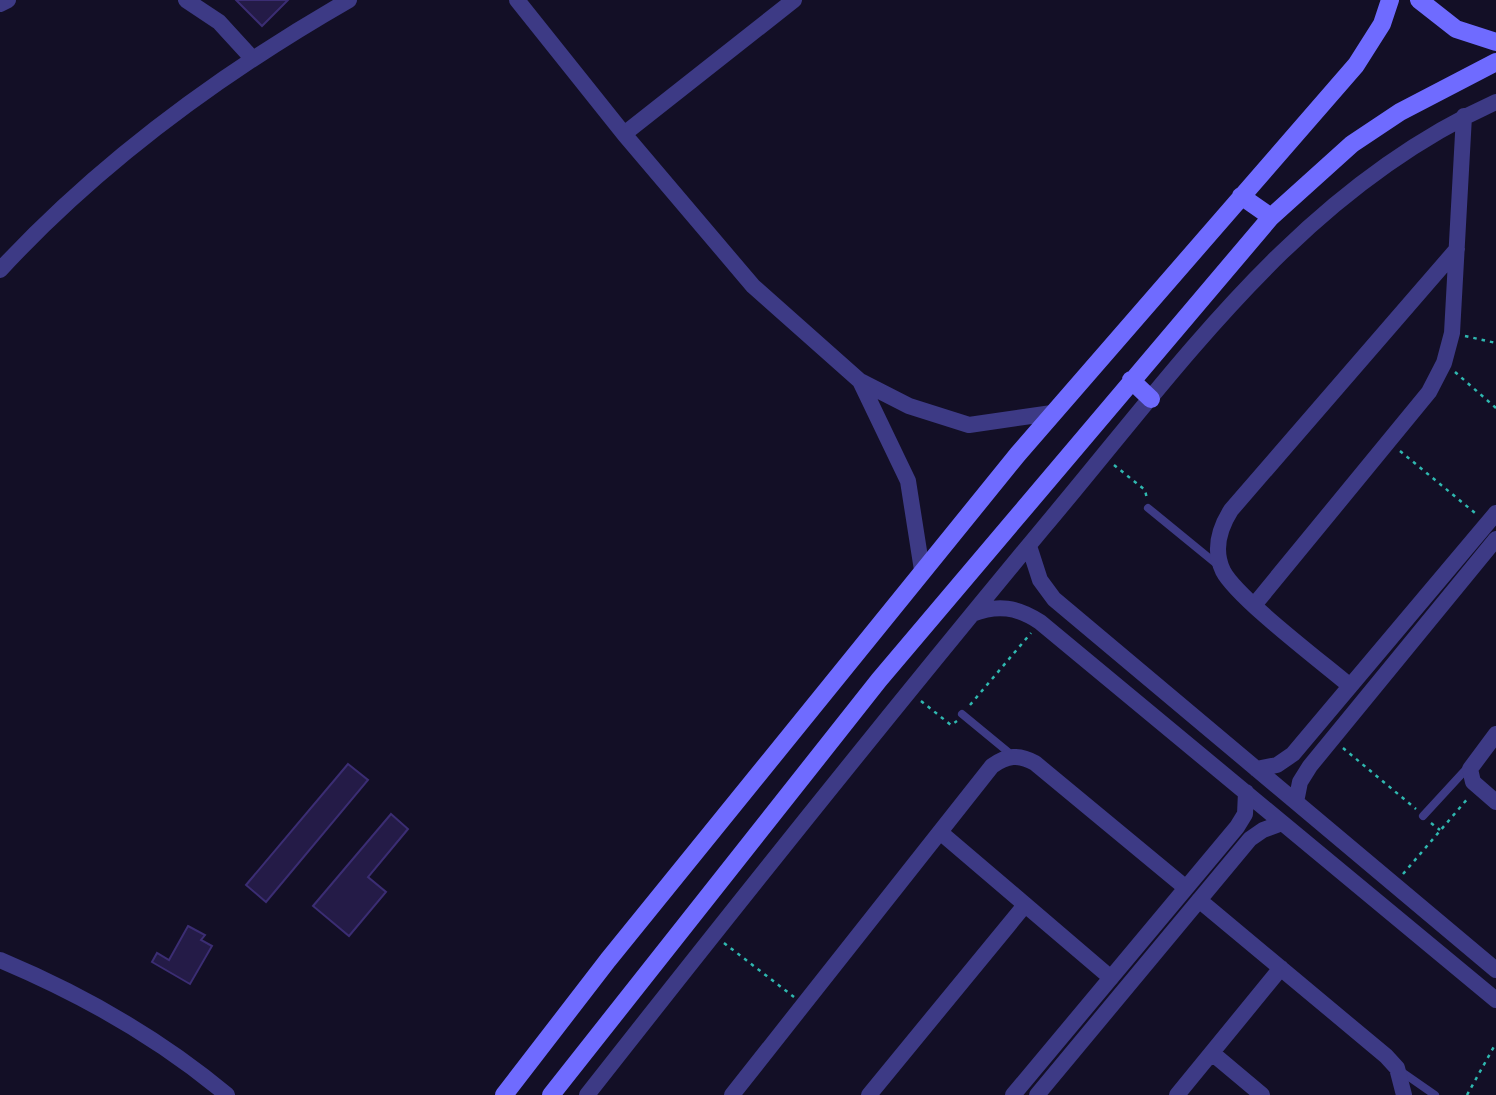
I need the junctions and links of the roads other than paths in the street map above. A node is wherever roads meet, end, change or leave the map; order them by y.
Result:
1 (8, 0) edge
2 (186, 0) edge
3 (349, 0) edge
4 (517, 0) edge
5 (794, 0) edge
6 (1390, 0) edge
7 (1419, 0) edge
8 (0, 4) edge
9 (1496, 42) edge
10 (251, 58) junction
11 (1496, 62) edge
12 (1496, 102) edge
13 (1464, 116) junction
14 (624, 134) junction
15 (1241, 196) junction
16 (1271, 217) junction
17 (1457, 249) junction
18 (0, 270) edge
19 (1130, 380) junction
20 (860, 381) junction
21 (1152, 399) junction
22 (1052, 413) junction
23 (1148, 508) road end
24 (1492, 518) edge
25 (1495, 543) edge
26 (1029, 546) junction
27 (1223, 569) junction
28 (922, 570) junction
29 (1255, 604) junction
30 (972, 614) junction
31 (1350, 686) junction
32 (962, 714) road end
33 (1496, 734) edge
34 (1013, 756) junction
35 (1472, 763) junction
36 (1256, 769) junction
37 (1245, 792) junction
38 (1296, 802) junction
39 (1496, 802) edge
40 (1423, 816) road end
41 (1282, 823) junction
42 (1237, 827) junction
43 (940, 832) junction
44 (1250, 839) junction
45 (1186, 888) junction
46 (1199, 900) junction
47 (1025, 905) junction
48 (1472, 950) junction
49 (0, 960) edge
50 (1281, 968) junction
51 (1458, 968) junction
52 (1496, 971) edge
53 (1111, 978) junction
54 (1496, 1000) edge
55 (1212, 1053) junction
56 (1397, 1068) junction
57 (227, 1095) edge
58 (504, 1095) edge
59 (551, 1095) edge
60 (587, 1095) edge
61 (732, 1095) edge
62 (869, 1095) edge
63 (1013, 1095) edge
64 (1037, 1095) edge
65 (1177, 1095) edge
66 (1262, 1095) edge
67 (1404, 1095) edge
68 (1436, 1095) edge

1 - 8 street
2 - 10 street
3 - 10 street
4 - 14 street
5 - 14 street
6 - 15 street
7 - 9 street
10 - 18 street
11 - 16 street
12 - 13 street
13 - 17 street
13 - 21 street
14 - 20 street
15 - 16 street
15 - 22 street
16 - 19 street
17 - 27 street
17 - 29 street
19 - 21 street
19 - 59 street
20 - 22 street
20 - 28 street
21 - 26 street
22 - 28 street
23 - 27 lane
24 - 31 street
25 - 38 street
26 - 30 street
26 - 36 street
27 - 29 street
28 - 58 street
29 - 31 street
30 - 37 street
30 - 60 street
31 - 36 street
32 - 34 lane
33 - 35 street
34 - 43 street
34 - 45 street
35 - 39 street
35 - 40 lane
36 - 38 street
37 - 41 street
37 - 42 street
38 - 48 street
41 - 44 street
41 - 51 street
42 - 44 street
42 - 45 street
43 - 47 street
43 - 61 street
44 - 46 street
45 - 53 street
46 - 50 street
46 - 64 street
47 - 53 street
47 - 62 street
48 - 51 street
48 - 52 street
49 - 57 street
50 - 55 street
50 - 56 street
51 - 54 street
53 - 63 street
55 - 65 street
55 - 66 street
56 - 67 street
56 - 68 lane

